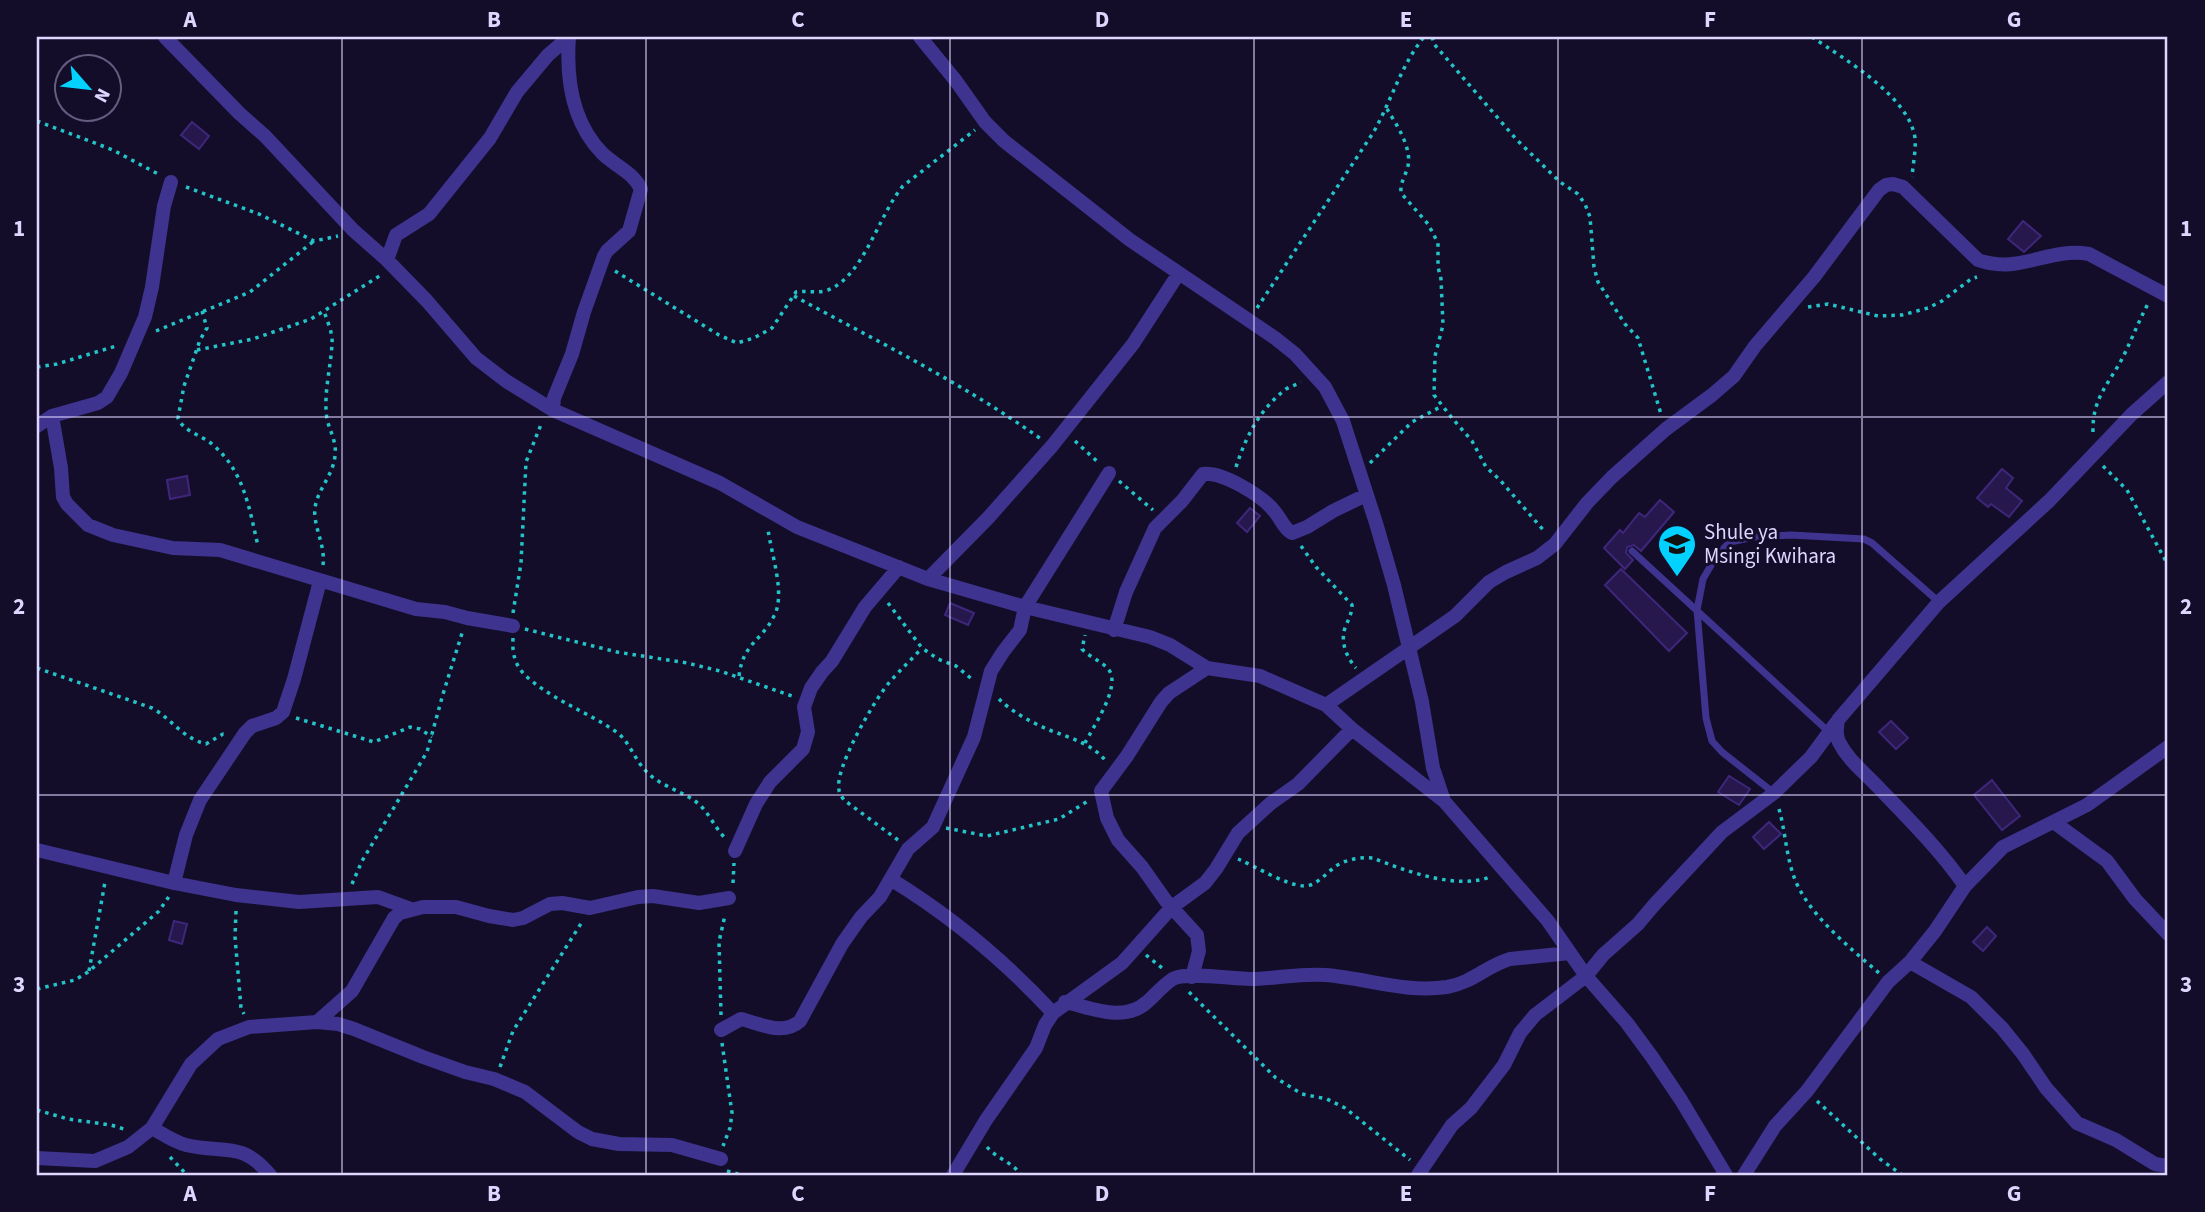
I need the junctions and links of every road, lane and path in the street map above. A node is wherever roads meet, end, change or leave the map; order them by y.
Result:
1 (165, 37) edge
2 (569, 37) edge
3 (920, 37) edge
4 (1424, 37) edge
5 (1432, 37) edge
6 (1812, 37) edge
7 (1387, 109) junction
8 (37, 121) edge
9 (985, 122) junction
10 (171, 182) junction
11 (1910, 194) junction
12 (352, 230) junction
13 (314, 241) junction
14 (389, 263) junction
15 (602, 263) junction
16 (2001, 265) junction
17 (1179, 273) junction
18 (2164, 290) edge
19 (793, 295) junction
20 (1808, 307) dead end
21 (202, 311) junction
22 (324, 311) junction
23 (1250, 320) junction
24 (136, 338) junction
25 (197, 350) junction
26 (37, 368) edge
27 (1309, 368) junction
28 (2168, 382) edge
29 (1442, 406) junction
30 (550, 409) junction
31 (52, 416) junction
32 (37, 426) edge
33 (1666, 429) junction
34 (1052, 446) junction
35 (2095, 453) junction
36 (1359, 471) junction
37 (1109, 473) dead end
38 (1225, 478) junction
39 (1366, 495) junction
40 (766, 510) junction
41 (1292, 533) junction
42 (1555, 544) junction
43 (1632, 551) dead end
44 (261, 562) junction
45 (2168, 565) edge
46 (899, 567) junction
47 (928, 579) junction
48 (320, 581) junction
49 (877, 591) junction
50 (1939, 601) junction
51 (1025, 607) junction
52 (1697, 610) junction
53 (467, 618) junction
54 (1088, 623) junction
55 (513, 626) junction
56 (1114, 630) junction
57 (1410, 648) junction
58 (922, 649) junction
59 (37, 668) edge
60 (1207, 668) junction
61 (1366, 676) junction
62 (738, 677) junction
63 (985, 687) junction
64 (806, 700) junction
65 (1326, 705) junction
66 (283, 712) junction
67 (1834, 726) junction
68 (1352, 729) junction
69 (432, 737) junction
70 (237, 743) junction
71 (1084, 743) junction
72 (2168, 747) edge
73 (1103, 787) junction
74 (1774, 793) junction
75 (1444, 802) junction
76 (2055, 823) junction
77 (933, 827) junction
78 (908, 849) junction
79 (37, 850) edge
80 (735, 851) junction
81 (1225, 854) junction
82 (108, 866) junction
83 (1503, 871) junction
84 (892, 880) junction
85 (174, 883) junction
86 (1965, 886) junction
87 (236, 895) junction
88 (350, 897) junction
89 (729, 898) junction
90 (1172, 907) junction
91 (590, 908) junction
92 (411, 909) junction
93 (2168, 934) edge
94 (1137, 948) junction
95 (1570, 953) junction
96 (1910, 962) junction
97 (88, 972) junction
98 (1586, 976) junction
99 (1192, 977) junction
100 (1175, 978) junction
101 (1888, 982) junction
102 (37, 988) edge
103 (1065, 1002) junction
104 (1053, 1013) junction
105 (317, 1022) junction
106 (249, 1027) junction
107 (721, 1030) junction
108 (494, 1079) junction
109 (1808, 1091) junction
110 (37, 1110) edge
111 (149, 1131) junction
112 (976, 1135) junction
113 (37, 1158) edge
114 (721, 1164) junction
115 (2168, 1167) edge
116 (1020, 1173) edge
117 (1423, 1174) edge
118 (270, 1175) edge
119 (723, 1175) edge
120 (742, 1175) edge
121 (953, 1175) edge
122 (1028, 1175) edge
123 (1727, 1175) edge
124 (1744, 1175) edge
125 (1902, 1175) edge

1 - 12 street
2 - 14 street
2 - 15 street
3 - 9 street
4 - 7 path
5 - 33 path
6 - 11 path
7 - 23 path
7 - 29 path
8 - 10 path
9 - 17 street
9 - 19 path
10 - 13 path
10 - 24 street
11 - 16 street
11 - 33 street
12 - 13 path
12 - 14 street
13 - 21 path
14 - 22 path
14 - 30 street
15 - 19 path
15 - 30 street
16 - 18 street
16 - 20 path
17 - 23 street
17 - 34 street
18 - 35 path
19 - 34 path
21 - 24 path
21 - 25 path
22 - 25 path
22 - 48 path
23 - 27 street
24 - 26 path
24 - 31 street
25 - 44 path
27 - 36 street
27 - 38 path
28 - 35 street
29 - 36 path
29 - 42 path
30 - 40 street
30 - 55 path
31 - 32 street
31 - 44 street
33 - 42 street
34 - 47 street
35 - 45 path
35 - 50 street
36 - 39 street
37 - 51 street
38 - 41 street
38 - 56 street
39 - 41 street
39 - 57 street
40 - 46 street
40 - 62 path
41 - 61 path
42 - 57 street
43 - 52 lane
44 - 48 street
46 - 47 street
46 - 49 street
47 - 51 street
48 - 53 street
48 - 66 street
49 - 58 path
49 - 64 street
50 - 52 lane
50 - 67 street
51 - 54 street
51 - 63 street
52 - 67 lane
52 - 74 lane
53 - 55 street
53 - 69 path
54 - 56 street
54 - 71 path
55 - 62 path
55 - 80 path
56 - 60 street
57 - 61 street
57 - 75 street
58 - 63 path
58 - 78 path
59 - 70 path
60 - 65 street
60 - 73 street
61 - 65 street
62 - 64 path
63 - 71 path
63 - 77 street
64 - 80 street
65 - 68 street
66 - 69 path
66 - 70 street
67 - 74 street
67 - 86 street
68 - 75 street
68 - 81 street
69 - 88 path
70 - 85 street
71 - 73 path
72 - 76 street
73 - 77 path
73 - 90 street
74 - 98 street
74 - 101 path
75 - 83 street
76 - 86 street
76 - 93 street
77 - 78 street
78 - 84 street
79 - 82 street
80 - 89 path
81 - 83 path
81 - 90 street
82 - 85 street
82 - 97 path
83 - 95 street
84 - 104 street
84 - 107 street
85 - 87 street
85 - 97 path
86 - 96 street
87 - 88 street
87 - 106 path
88 - 92 street
89 - 91 street
89 - 107 path
90 - 94 street
90 - 99 street
91 - 92 street
91 - 108 path
92 - 105 street
94 - 100 path
94 - 103 street
95 - 98 street
95 - 99 street
96 - 101 street
96 - 115 street
97 - 102 path
98 - 117 street
98 - 123 street
99 - 100 street
100 - 103 street
100 - 117 path
101 - 109 street
103 - 104 street
104 - 112 street
105 - 106 street
105 - 108 street
106 - 111 street
107 - 114 path
108 - 114 street
109 - 124 street
109 - 125 path
110 - 111 path
111 - 113 street
111 - 118 street
112 - 116 path
112 - 121 street
114 - 119 path
114 - 120 path
116 - 122 path

